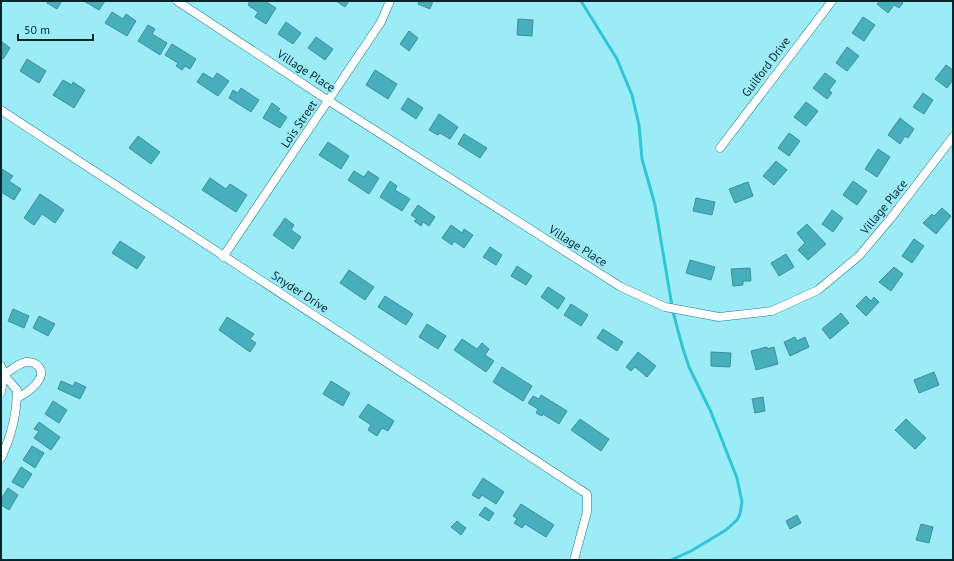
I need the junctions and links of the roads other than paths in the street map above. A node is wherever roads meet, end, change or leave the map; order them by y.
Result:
1 (178, 1) edge
2 (390, 1) edge
3 (832, 1) edge
4 (329, 101) junction
5 (1, 110) edge
6 (953, 137) edge
7 (720, 148) dead end
8 (223, 257) junction
9 (1, 366) edge
10 (4, 375) junction
11 (1, 392) edge
12 (17, 398) junction
13 (1, 458) edge
14 (574, 560) edge

1 - 4 street, Village Place
2 - 4 street, Lois Street
3 - 7 street, Guilford Drive
4 - 6 street, Village Place
4 - 8 street, Lois Street
5 - 8 street, Snyder Drive
8 - 14 street, Snyder Drive
9 - 10 street
10 - 11 street
10 - 12 street
10 - 12 street
12 - 13 street

